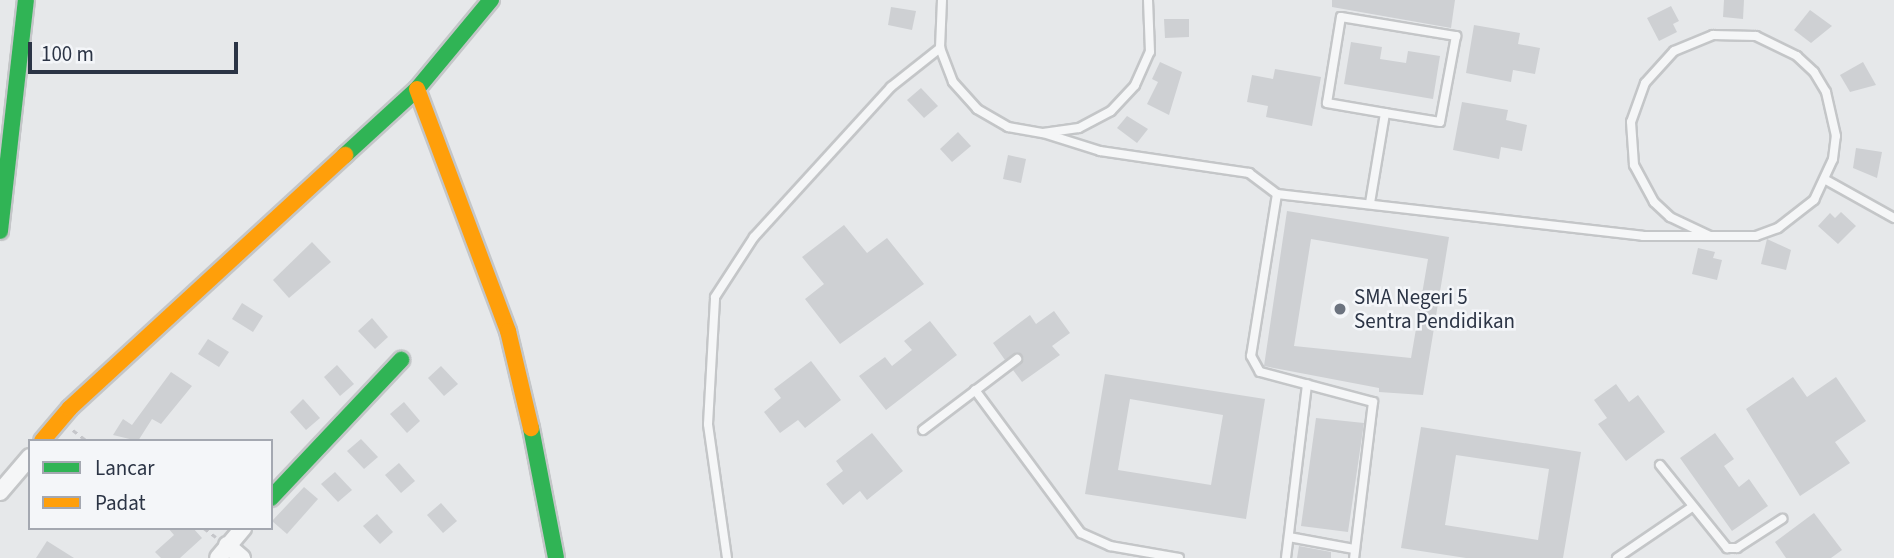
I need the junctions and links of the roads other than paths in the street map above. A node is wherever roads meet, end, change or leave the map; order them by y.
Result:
1 (26, 0) edge
2 (491, 0) edge
3 (943, 0) edge
4 (1148, 0) edge
5 (940, 48) junction
6 (417, 89) junction
7 (1385, 113) junction
8 (1043, 133) junction
9 (1826, 180) junction
10 (1277, 194) junction
11 (1370, 203) junction
12 (1894, 218) edge
13 (0, 231) edge
14 (1710, 236) junction
15 (1017, 359) dead end
16 (401, 360) dead end
17 (1307, 384) junction
18 (975, 390) junction
19 (923, 430) dead end
20 (44, 439) edge
21 (28, 459) edge
22 (1660, 465) dead end
23 (0, 492) edge
24 (273, 496) edge
25 (1692, 507) junction
26 (1782, 519) dead end
27 (241, 530) edge
28 (1289, 537) junction
29 (223, 552) edge
30 (1354, 553) edge
31 (242, 558) edge
32 (556, 558) edge
33 (727, 558) edge
34 (1178, 558) edge
35 (1286, 558) edge
36 (1617, 558) edge

1 - 13 street
2 - 6 street
3 - 5 lane
4 - 8 lane
5 - 8 lane
5 - 33 lane
6 - 20 street
6 - 32 street
7 - 7 lane
7 - 11 lane
8 - 10 lane
9 - 12 lane
9 - 14 lane
9 - 14 lane
10 - 11 lane
10 - 17 lane
11 - 14 lane
15 - 18 lane
16 - 24 street
17 - 28 lane
17 - 30 lane
18 - 19 lane
18 - 34 lane
21 - 23 street
22 - 25 lane
25 - 26 lane
25 - 36 lane
27 - 29 street
28 - 30 lane
28 - 35 lane
29 - 31 street

